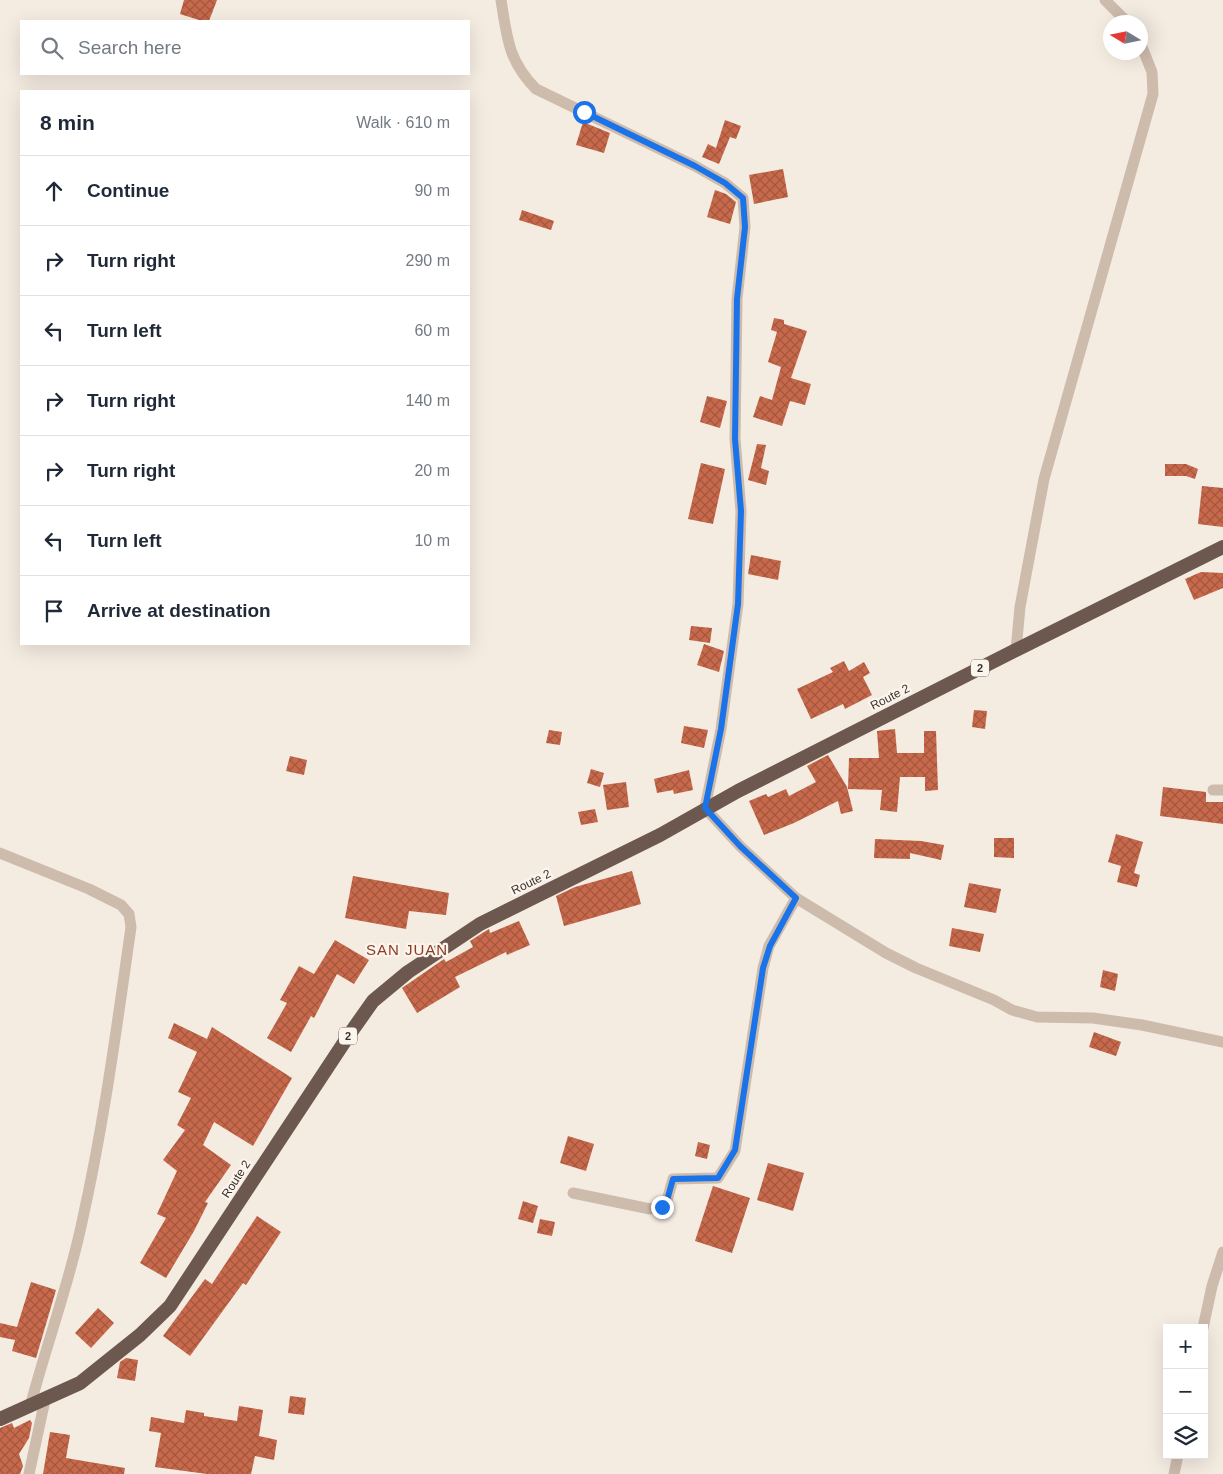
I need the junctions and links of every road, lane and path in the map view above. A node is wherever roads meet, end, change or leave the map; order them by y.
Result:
1 (501, 0) edge
2 (1105, 0) edge
3 (1120, 15) edge
4 (1147, 60) edge
5 (1223, 547) edge
6 (1016, 650) junction
7 (712, 805) junction
8 (0, 853) edge
9 (796, 898) junction
10 (1223, 1042) edge
11 (573, 1194) dead end
12 (1223, 1252) edge
13 (1204, 1324) edge
14 (48, 1399) junction
15 (30, 1407) junction
16 (0, 1419) edge
17 (1177, 1459) edge
18 (29, 1474) edge
19 (1174, 1474) edge

1 - 7 street
2 - 3 street
4 - 6 street
5 - 6 highway, Route 2 / 2
6 - 7 highway, Route 2 / 2
7 - 9 street
7 - 14 highway, Route 2 / 2
8 - 15 street
9 - 10 street
9 - 11 street
12 - 13 street
14 - 15 highway, Route 2 / 2
14 - 18 street
15 - 16 highway, Route 2 / 2
17 - 19 street

